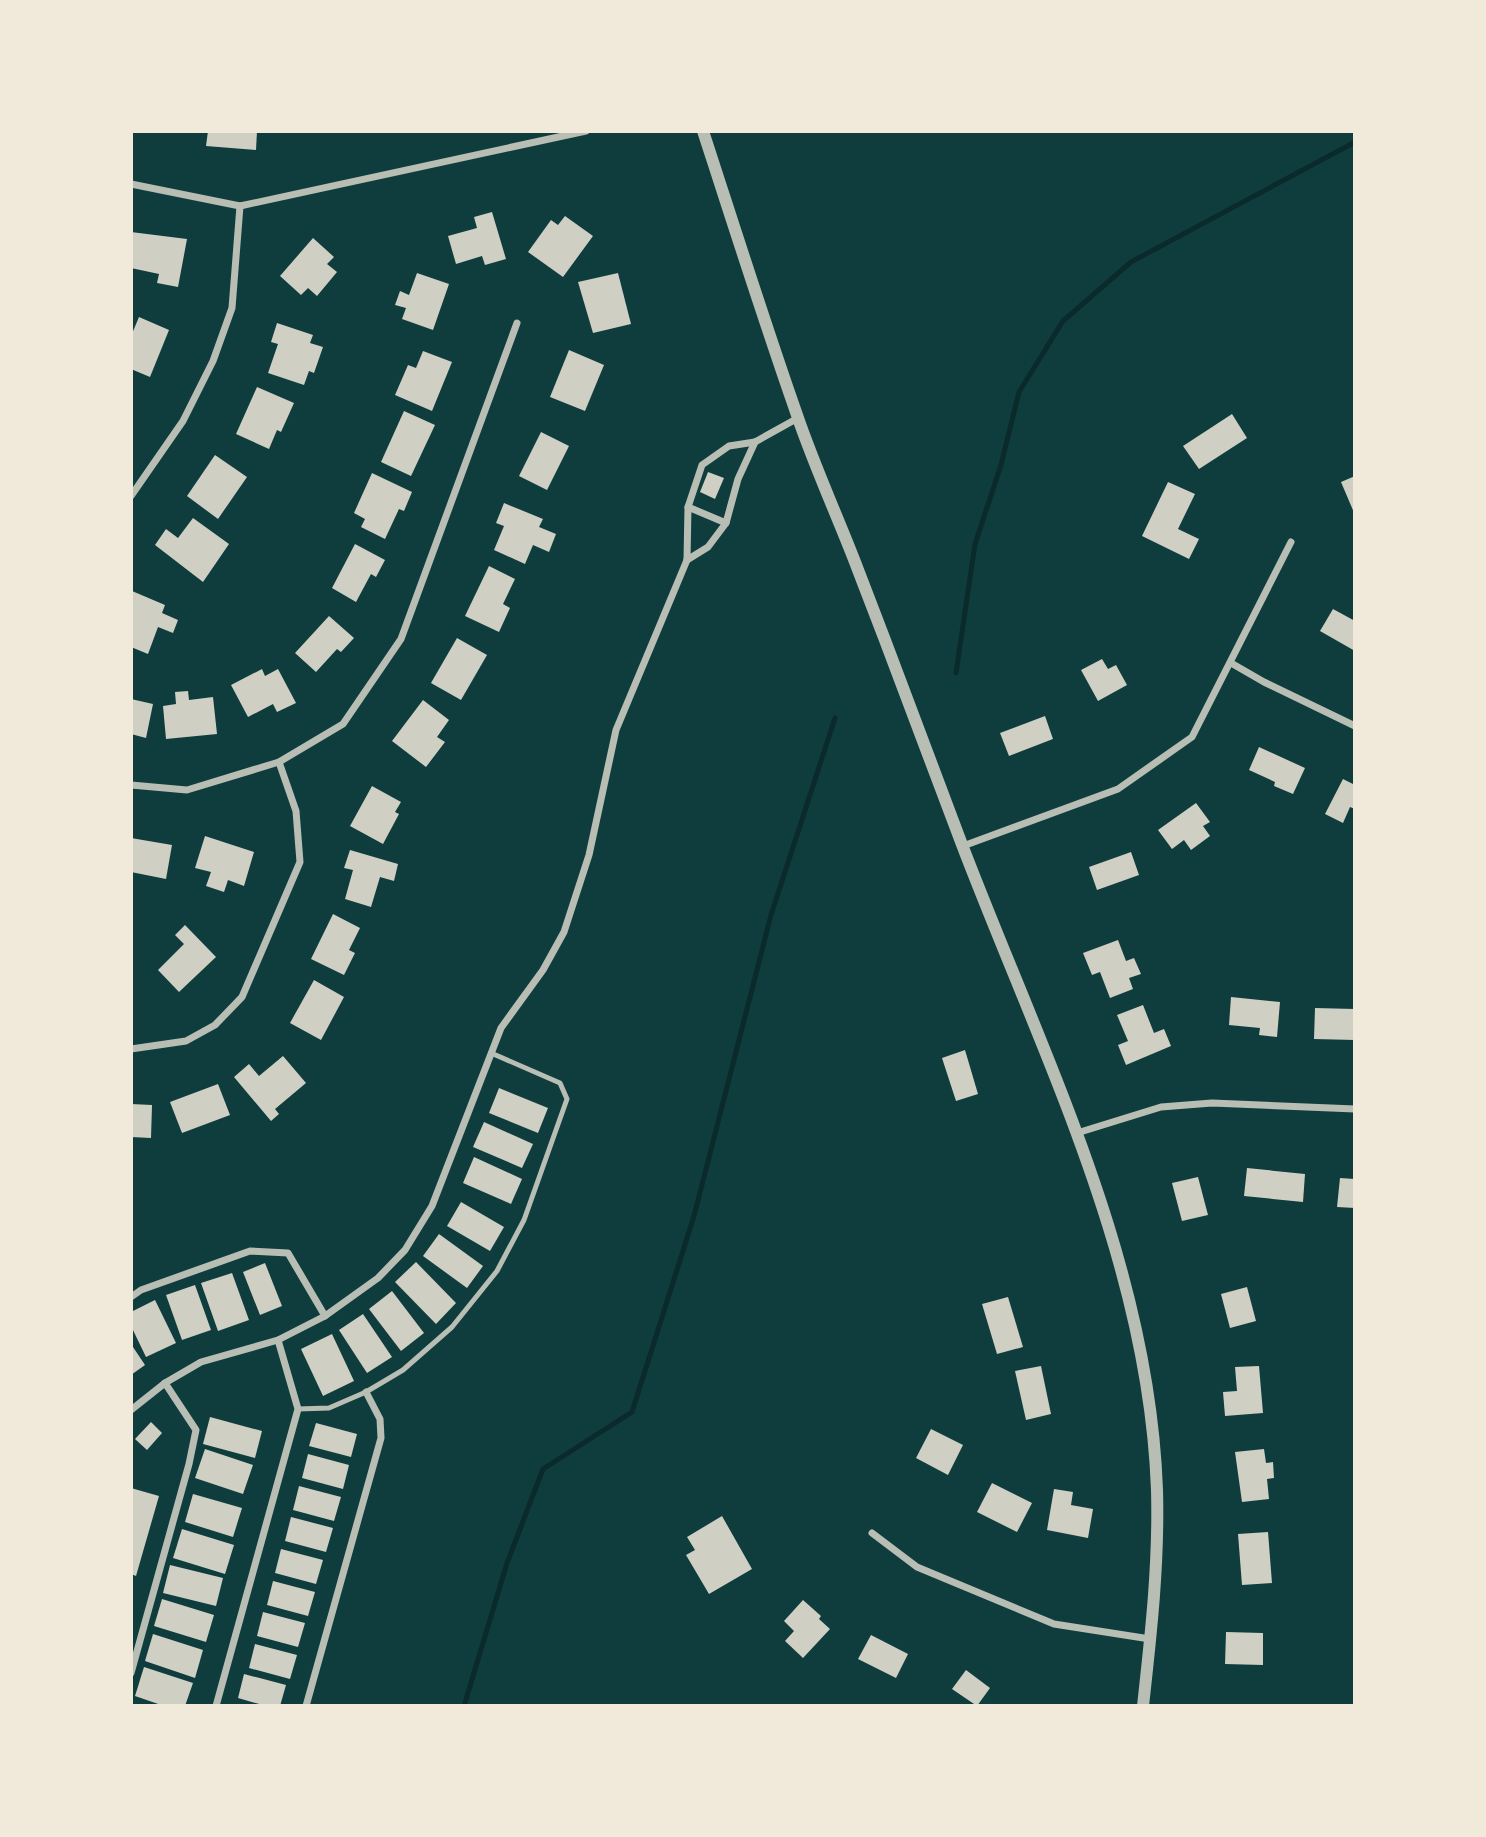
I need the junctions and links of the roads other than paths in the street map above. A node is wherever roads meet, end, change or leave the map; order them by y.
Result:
1 (586, 131) edge
2 (703, 131) edge
3 (131, 184) edge
4 (240, 206) junction
5 (517, 323) dead end
6 (798, 418) junction
7 (755, 442) junction
8 (131, 496) edge
9 (688, 508) junction
10 (726, 523) junction
11 (1291, 542) dead end
12 (687, 560) junction
13 (1231, 663) junction
14 (1355, 726) edge
15 (279, 762) junction
16 (131, 785) edge
17 (963, 846) junction
18 (131, 1049) edge
19 (491, 1053) junction
20 (1355, 1109) edge
21 (1077, 1133) junction
22 (131, 1297) edge
23 (325, 1316) junction
24 (278, 1340) junction
25 (165, 1383) junction
26 (366, 1392) junction
27 (298, 1409) junction
28 (131, 1410) edge
29 (872, 1533) dead end
30 (1150, 1639) junction
31 (131, 1673) edge
32 (216, 1706) edge
33 (306, 1706) edge
34 (1143, 1706) edge

1 - 4 street
2 - 6 street
3 - 4 street
4 - 8 street
5 - 15 street
6 - 7 street
6 - 17 street
7 - 9 street
7 - 10 street
9 - 10 street
9 - 12 street
10 - 12 street
11 - 13 street
12 - 19 street
13 - 14 street
13 - 17 street
15 - 16 street
15 - 18 street
17 - 21 street
19 - 23 street
19 - 26 lane
20 - 21 street
21 - 30 street
22 - 23 street
23 - 24 street
24 - 25 street
24 - 27 street
25 - 28 street
25 - 31 street
26 - 27 lane
26 - 33 street
27 - 32 street
29 - 30 street
30 - 34 street

